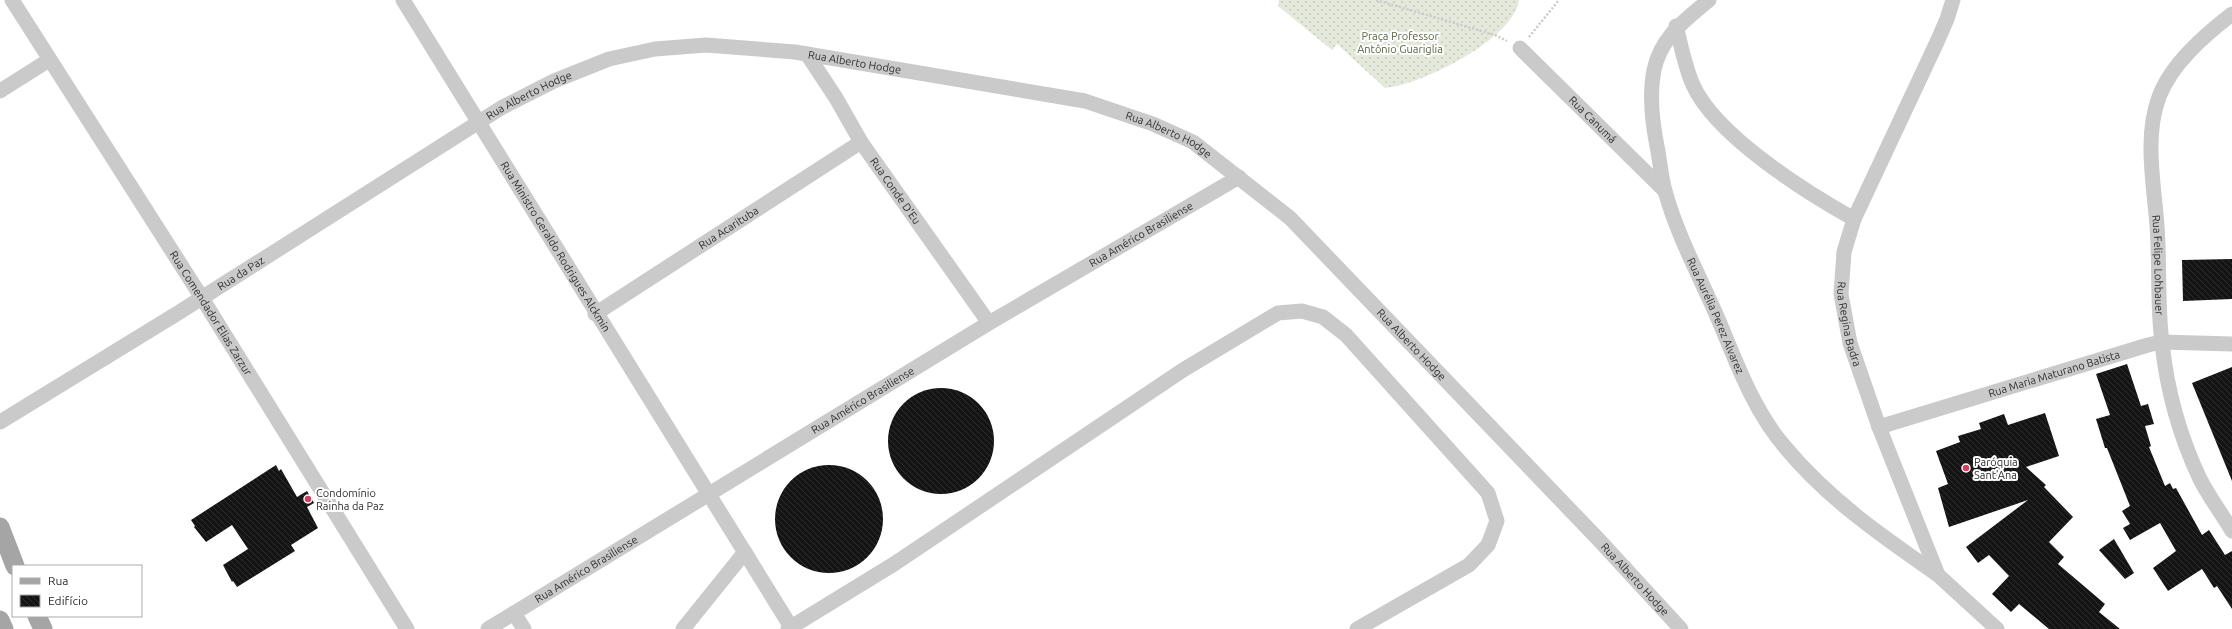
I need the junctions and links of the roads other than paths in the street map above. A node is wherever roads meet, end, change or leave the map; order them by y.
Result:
1 (12, 0) edge
2 (403, 0) edge
3 (1709, 0) edge
4 (1953, 0) edge
5 (2232, 14) edge
6 (1676, 26) junction
7 (1520, 48) road end
8 (807, 54) junction
9 (49, 60) junction
10 (0, 91) edge
11 (480, 122) junction
12 (861, 142) junction
13 (1239, 177) junction
14 (1665, 191) junction
15 (1854, 219) junction
16 (202, 298) junction
17 (596, 314) junction
18 (989, 323) junction
19 (2162, 342) junction
20 (2232, 344) edge
21 (0, 422) edge
22 (1879, 427) junction
23 (709, 494) junction
24 (0, 527) edge
25 (2232, 531) edge
26 (745, 552) junction
27 (15, 565) edge
28 (1938, 574) junction
29 (514, 613) junction
30 (37, 617) edge
31 (0, 620) edge
32 (789, 628) edge
33 (4, 629) edge
34 (43, 629) edge
35 (408, 629) edge
36 (488, 629) edge
37 (524, 629) edge
38 (683, 629) edge
39 (1357, 629) edge
40 (1681, 629) edge
41 (1997, 629) edge

1 - 9 street, Rua Comendador Elias Zarzur
2 - 11 street, Rua Ministro Geraldo Rodrigues Alckmin
3 - 6 street, Rua Aurélia Perez Alvarez
4 - 15 street, Rua Regina Badra
5 - 19 street, Rua Felipe Lohbauer
6 - 14 street, Rua Aurélia Perez Alvarez
6 - 15 street
7 - 14 street, Rua Canumá
8 - 11 street, Rua Alberto Hodge
8 - 12 street, Rua Conde D'Eu
8 - 13 street, Rua Alberto Hodge
9 - 10 street
9 - 16 street, Rua Comendador Elias Zarzur
11 - 16 street, Rua da Paz
11 - 17 street, Rua Ministro Geraldo Rodrigues Alckmin
12 - 17 street, Rua Acarituba
12 - 18 street, Rua Conde D'Eu
13 - 18 street, Rua Américo Brasiliense
13 - 40 street, Rua Alberto Hodge
14 - 28 street, Rua Aurélia Perez Alvarez
15 - 22 street, Rua Regina Badra
16 - 21 street, Rua da Paz
16 - 35 street, Rua Comendador Elias Zarzur
17 - 23 street, Rua Ministro Geraldo Rodrigues Alckmin
18 - 23 street, Rua Américo Brasiliense
19 - 20 street, Rua Maria Maturano Batista
19 - 22 street, Rua Maria Maturano Batista
19 - 25 street, Rua Felipe Lohbauer
22 - 28 street, Rua Regina Badra
23 - 26 street, Rua Ministro Geraldo Rodrigues Alckmin
23 - 29 street, Rua Américo Brasiliense
24 - 27 main road
26 - 32 street, Rua Ministro Geraldo Rodrigues Alckmin
26 - 38 street
28 - 41 street, Rua Regina Badra
29 - 36 street, Rua Américo Brasiliense
29 - 37 street
30 - 34 main road
31 - 33 main road
32 - 39 street

